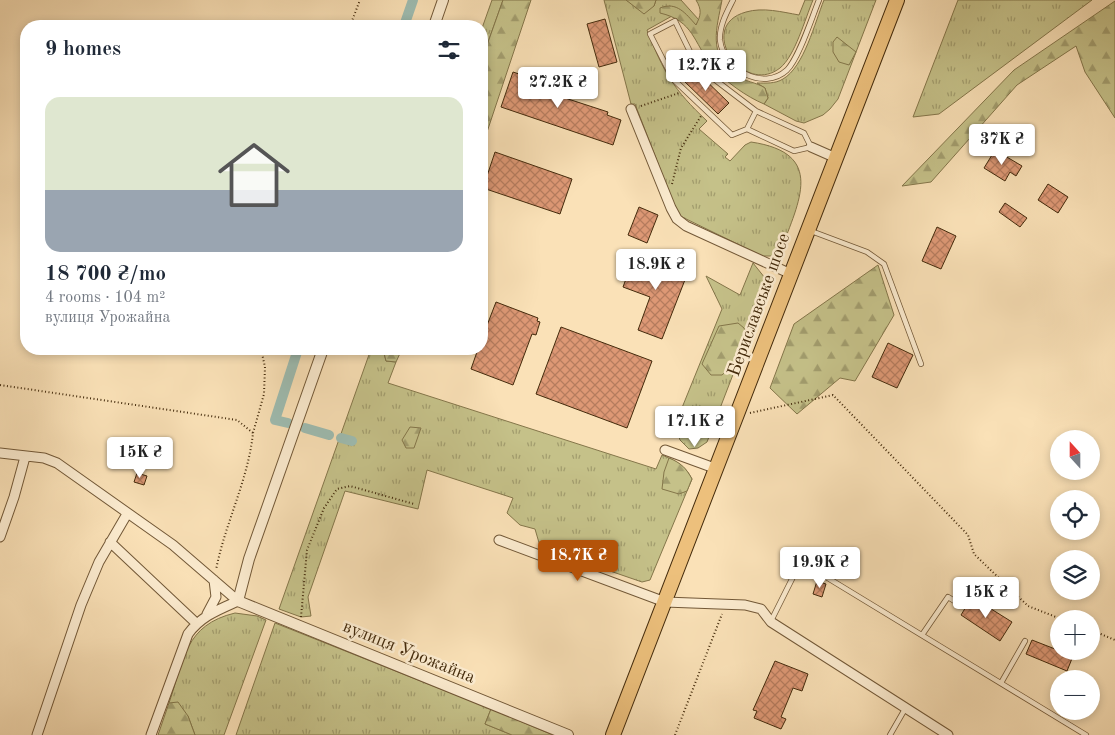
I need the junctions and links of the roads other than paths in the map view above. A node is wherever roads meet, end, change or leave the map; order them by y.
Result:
1 (443, 0) edge
2 (733, 0) edge
3 (819, 0) edge
4 (897, 0) edge
5 (436, 20) edge
6 (697, 66) junction
7 (673, 79) junction
8 (631, 109) road end
9 (756, 111) junction
10 (747, 129) junction
11 (811, 148) junction
12 (836, 158) junction
13 (807, 230) junction
14 (791, 274) junction
15 (321, 355) edge
16 (921, 364) dead end
17 (665, 450) dead end
18 (0, 453) edge
19 (25, 457) junction
20 (717, 469) junction
21 (127, 514) junction
22 (0, 537) edge
23 (499, 540) dead end
24 (110, 542) junction
25 (214, 580) junction
26 (238, 601) junction
27 (666, 602) junction
28 (961, 605) dead end
29 (206, 615) junction
30 (771, 622) junction
31 (196, 623) junction
32 (922, 635) junction
33 (1025, 641) dead end
34 (1001, 683) junction
35 (905, 709) junction
36 (37, 735) edge
37 (151, 735) edge
38 (568, 735) edge
39 (613, 735) edge
40 (890, 735) edge
41 (948, 735) edge
42 (1086, 735) edge

1 - 5 street
2 - 3 lane
4 - 12 main road, Бериславське шосе
6 - 7 lane
6 - 7 lane
6 - 9 lane
7 - 10 lane
8 - 14 street
9 - 10 lane
9 - 11 lane
10 - 11 lane
11 - 12 street
12 - 13 main road, Бериславське шосе
13 - 14 main road, Бериславське шосе
13 - 16 lane
14 - 20 main road, Бериславське шосе
15 - 26 street
17 - 20 street
18 - 19 street
19 - 21 street
19 - 22 street
20 - 27 main road, Бериславське шосе
21 - 24 street
21 - 25 street
23 - 27 street
24 - 31 street
24 - 36 street
25 - 26 street
25 - 29 street
26 - 29 street
26 - 38 street, вулиця Урожайна
27 - 30 street
27 - 39 main road, Бериславське шосе
28 - 32 lane
29 - 31 street
30 - 32 lane
30 - 35 street
31 - 37 street
32 - 34 lane
33 - 34 lane
34 - 42 lane
35 - 40 lane
35 - 41 street

